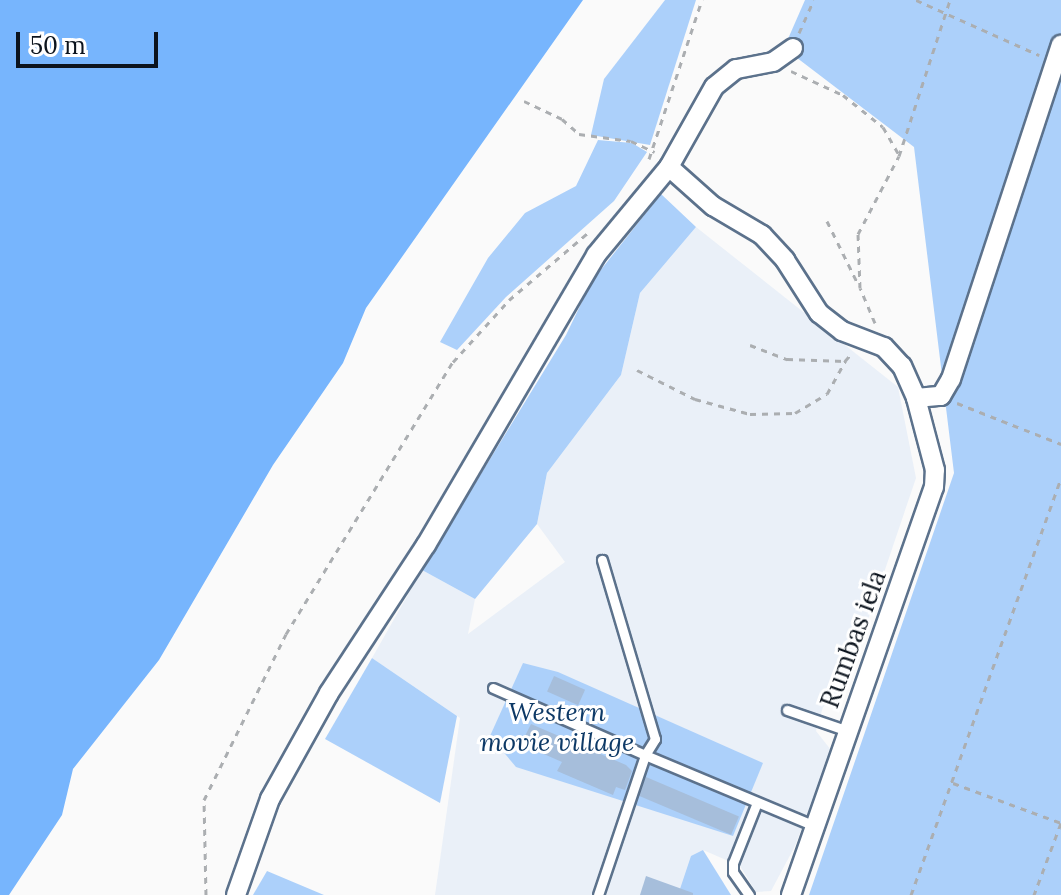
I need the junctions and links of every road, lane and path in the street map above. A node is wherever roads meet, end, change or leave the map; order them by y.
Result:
1 (702, 0) edge
2 (814, 0) edge
3 (916, 0) edge
4 (950, 0) edge
5 (945, 13) junction
6 (793, 48) joint
7 (1058, 53) edge
8 (773, 62) junction
9 (524, 101) dead end
10 (647, 147) dead end
11 (899, 156) junction
12 (647, 163) dead end
13 (669, 167) junction
14 (827, 221) dead end
15 (591, 230) dead end
16 (860, 288) junction
17 (861, 340) junction
18 (750, 345) dead end
19 (884, 347) junction
20 (845, 361) junction
21 (637, 370) dead end
22 (941, 396) junction
23 (916, 398) junction
24 (1061, 444) edge
25 (1061, 479) edge
26 (602, 560) dead end
27 (493, 688) dead end
28 (787, 710) dead end
29 (848, 731) junction
30 (645, 755) junction
31 (952, 783) junction
32 (756, 805) junction
33 (815, 826) junction
34 (206, 895) edge
35 (236, 895) edge
36 (598, 895) edge
37 (749, 895) edge
38 (791, 895) edge
39 (911, 895) edge
40 (1034, 895) edge

1 - 12 path
2 - 6 path
3 - 5 path
4 - 5 path
5 - 7 path
5 - 11 path
6 - 8 street
7 - 22 street
8 - 11 path
8 - 13 street
9 - 10 path
11 - 16 path
13 - 17 street
13 - 35 street
14 - 16 path
15 - 34 path
16 - 19 path
17 - 19 street
17 - 20 path
18 - 20 path
19 - 23 street, Rumbas iela
20 - 21 path
22 - 23 street
22 - 24 path
23 - 29 street, Rumbas iela
25 - 31 path
26 - 30 lane
27 - 30 lane
28 - 29 lane
29 - 33 street, Rumbas iela
30 - 32 lane
30 - 36 lane
31 - 39 path
31 - 40 path
32 - 33 lane
32 - 37 lane
33 - 38 street, Rumbas iela

